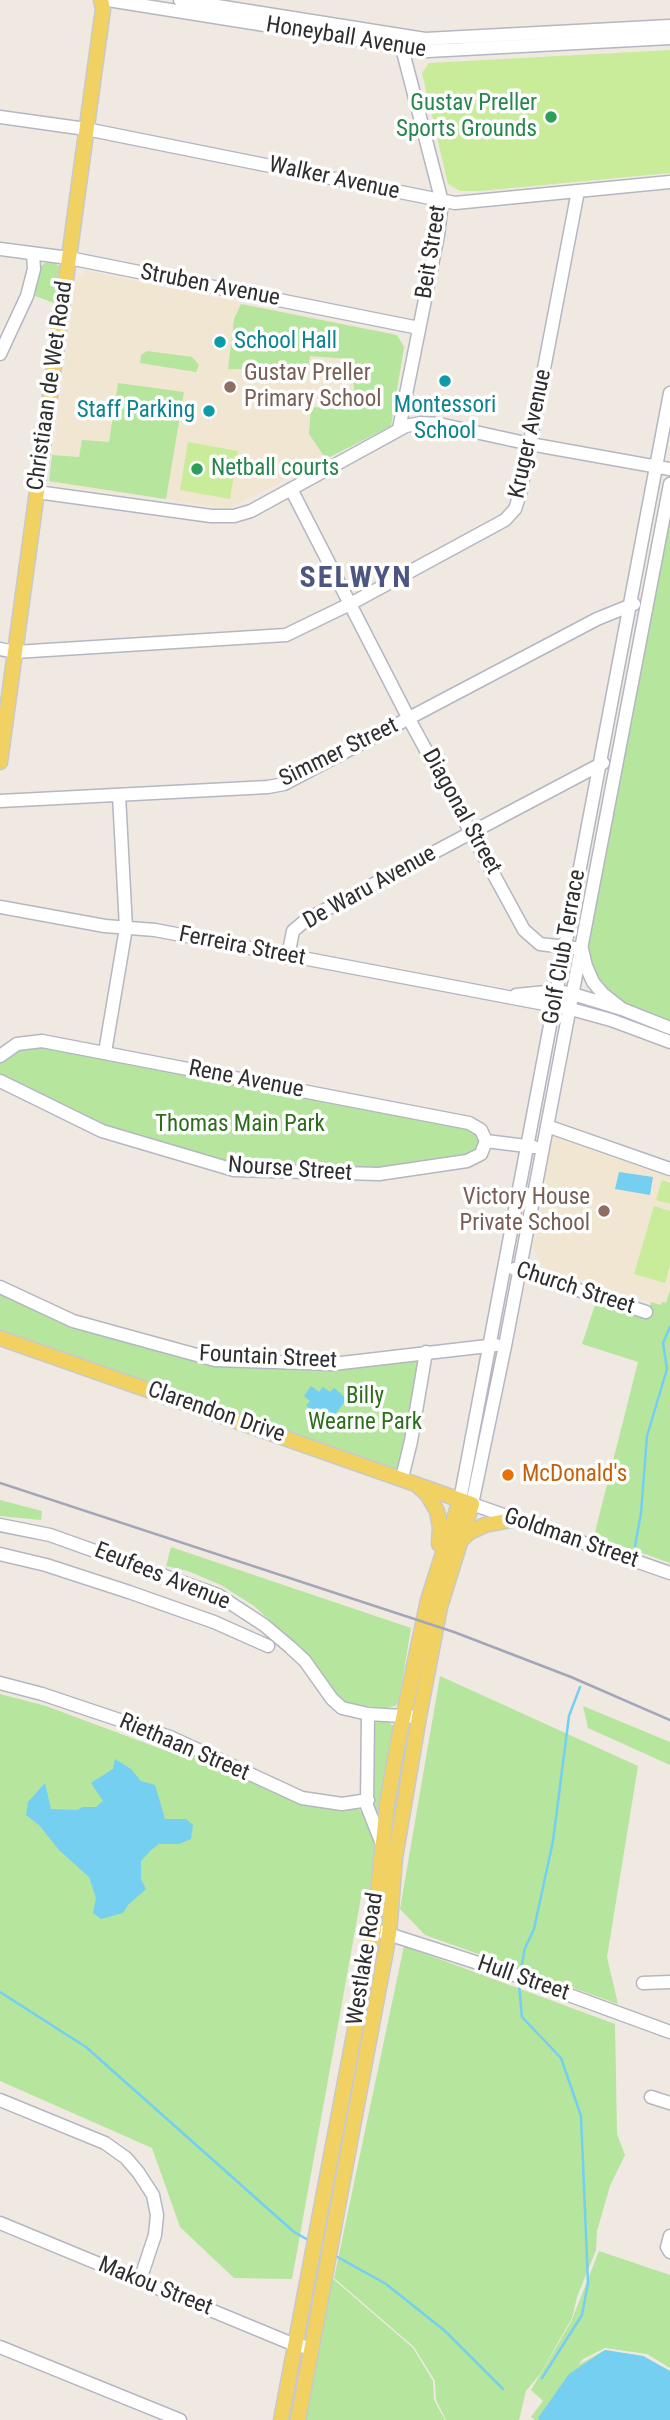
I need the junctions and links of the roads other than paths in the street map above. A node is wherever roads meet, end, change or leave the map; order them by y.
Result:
1 (180, 0) edge
2 (106, 2) edge
3 (265, 20) junction
4 (670, 26) edge
5 (670, 38) edge
6 (554, 39) junction
7 (400, 43) junction
8 (0, 117) edge
9 (86, 129) junction
10 (670, 182) edge
11 (578, 191) junction
12 (442, 202) junction
13 (0, 249) edge
14 (33, 254) junction
15 (69, 258) junction
16 (419, 328) junction
17 (0, 354) edge
18 (670, 393) edge
19 (399, 429) junction
20 (530, 444) junction
21 (655, 467) junction
22 (670, 469) edge
23 (670, 484) edge
24 (291, 489) junction
25 (37, 492) junction
26 (648, 597) junction
27 (352, 603) junction
28 (630, 605) junction
29 (7, 650) edge
30 (409, 719) junction
31 (618, 756) junction
32 (0, 762) edge
33 (599, 765) junction
34 (119, 795) junction
35 (0, 801) edge
36 (472, 832) junction
37 (0, 907) edge
38 (126, 928) junction
39 (565, 947) junction
40 (582, 949) junction
41 (288, 956) junction
42 (556, 991) junction
43 (484, 993) junction
44 (573, 994) junction
45 (555, 1007) junction
46 (570, 1009) junction
47 (622, 1009) junction
48 (670, 1028) edge
49 (670, 1042) edge
50 (104, 1052) junction
51 (0, 1056) edge
52 (0, 1082) edge
53 (547, 1126) junction
54 (486, 1141) junction
55 (528, 1146) junction
56 (543, 1148) junction
57 (670, 1169) edge
58 (504, 1266) junction
59 (520, 1270) junction
60 (0, 1287) edge
61 (646, 1312) dead end
62 (5, 1338) edge
63 (489, 1345) junction
64 (506, 1346) junction
65 (426, 1353) junction
66 (408, 1480) junction
67 (466, 1502) junction
68 (516, 1519) junction
69 (0, 1525) edge
70 (461, 1540) junction
71 (0, 1554) edge
72 (439, 1559) junction
73 (670, 1573) edge
74 (268, 1646) dead end
75 (0, 1683) edge
76 (368, 1714) junction
77 (411, 1717) junction
78 (368, 1800) junction
79 (382, 1844) junction
80 (374, 1929) junction
81 (389, 1934) junction
82 (670, 1982) edge
83 (643, 1983) dead end
84 (670, 2032) edge
85 (651, 2097) dead end
86 (0, 2100) edge
87 (670, 2103) edge
88 (0, 2223) edge
89 (670, 2236) edge
90 (670, 2252) edge
91 (140, 2280) junction
92 (295, 2345) junction
93 (0, 2347) edge
94 (312, 2348) junction
95 (180, 2420) edge
96 (281, 2420) edge
97 (298, 2420) edge

1 - 3 street, Honeyball Avenue
2 - 3 street, Honeyball Avenue
2 - 9 main road, Christiaan de Wet Road
3 - 7 street, Honeyball Avenue
4 - 6 street, Honeyball Avenue
5 - 6 street, Honeyball Avenue
6 - 7 street, Honeyball Avenue
7 - 12 street, Beit Street
8 - 9 street, Walker Avenue
9 - 12 street, Walker Avenue
9 - 15 main road, Christiaan de Wet Road
10 - 11 street, Walker Avenue
11 - 12 street, Walker Avenue
11 - 20 street, Kruger Avenue
12 - 16 street, Beit Street
13 - 14 street, Struben Avenue
14 - 15 street, Struben Avenue
14 - 17 street
15 - 16 street, Struben Avenue
15 - 25 main road, Christiaan de Wet Road
16 - 19 street, Beit Street
18 - 21 street, Golf Club Terrace
19 - 20 street
19 - 24 street
20 - 21 street
20 - 27 street, Kruger Avenue
21 - 22 street
21 - 28 street, Golf Club Terrace
23 - 26 street, Golf Club Terrace
24 - 25 street
24 - 27 street, Diagonal Street
25 - 29 main road, Christiaan de Wet Road
26 - 28 street, Simmer Street
26 - 31 street, Golf Club Terrace
27 - 29 street, Kruger Avenue
27 - 30 street, Diagonal Street
28 - 30 street, Simmer Street
28 - 33 street, Golf Club Terrace
29 - 32 main road, Christiaan de Wet Road
30 - 34 street, Simmer Street
30 - 36 street, Diagonal Street
31 - 33 street, De Waru Avenue
31 - 40 street, Golf Club Terrace
33 - 36 street, De Waru Avenue
33 - 39 street, Golf Club Terrace
34 - 35 street, Simmer Street
34 - 38 street
36 - 39 street, Diagonal Street
36 - 41 street, De Waru Avenue
37 - 38 street, Ferreira Street
38 - 41 street, Ferreira Street
38 - 50 street
39 - 40 street, Diagonal Street
39 - 42 street, Golf Club Terrace
40 - 44 street, Golf Club Terrace
40 - 47 street
41 - 43 street, Ferreira Street
42 - 43 street, Ferreira Street
42 - 44 street, Ferreira Street
42 - 45 street, Golf Club Terrace
43 - 45 street, Ferreira Street
44 - 46 street, Golf Club Terrace
44 - 47 street, Ferreira Street
45 - 46 street, Ferreira Street
45 - 55 street, Golf Club Terrace
46 - 49 street, Ferreira Street
46 - 53 street, Golf Club Terrace
47 - 48 street, Ferreira Street
50 - 51 street, Rene Avenue
50 - 54 street, Rene Avenue
52 - 54 street, Nourse Street
53 - 56 street, Golf Club Terrace
53 - 57 street
54 - 55 street
55 - 56 street
55 - 58 street, Golf Club Terrace
56 - 59 street, Golf Club Terrace
58 - 59 street, Church Street
58 - 63 street, Golf Club Terrace
59 - 61 street, Church Street
59 - 64 street, Golf Club Terrace
60 - 65 street, Fountain Street
62 - 66 main road, Clarendon Drive
63 - 64 street, Fountain Street
63 - 65 street, Fountain Street
63 - 67 street, Golf Club Terrace
64 - 67 street, Golf Club Terrace
65 - 66 street
66 - 67 main road, Clarendon Drive
66 - 72 main road
67 - 68 street, Goldman Street
67 - 70 main road, Westlake Road
67 - 72 main road, Westlake Road
68 - 70 main road
68 - 73 street, Goldman Street
69 - 76 street, Eeufees Avenue
70 - 77 main road, Westlake Road
71 - 74 street, Eeufees Avenue
72 - 77 main road, Westlake Road
75 - 78 street, Riethaan Street
76 - 77 street, Eeufees Avenue
76 - 78 street
77 - 79 main road, Westlake Road
77 - 81 main road, Westlake Road
78 - 79 street
79 - 80 main road, Westlake Road
80 - 81 street, Hull Street
80 - 92 main road, Westlake Road
81 - 84 street, Hull Street
81 - 94 main road, Westlake Road
82 - 83 street
85 - 87 street
86 - 91 street
88 - 91 street, Makou Street
89 - 90 street
91 - 92 street, Makou Street
92 - 94 street, Makou Street
92 - 96 main road, Westlake Road
93 - 95 street
94 - 97 main road, Westlake Road

